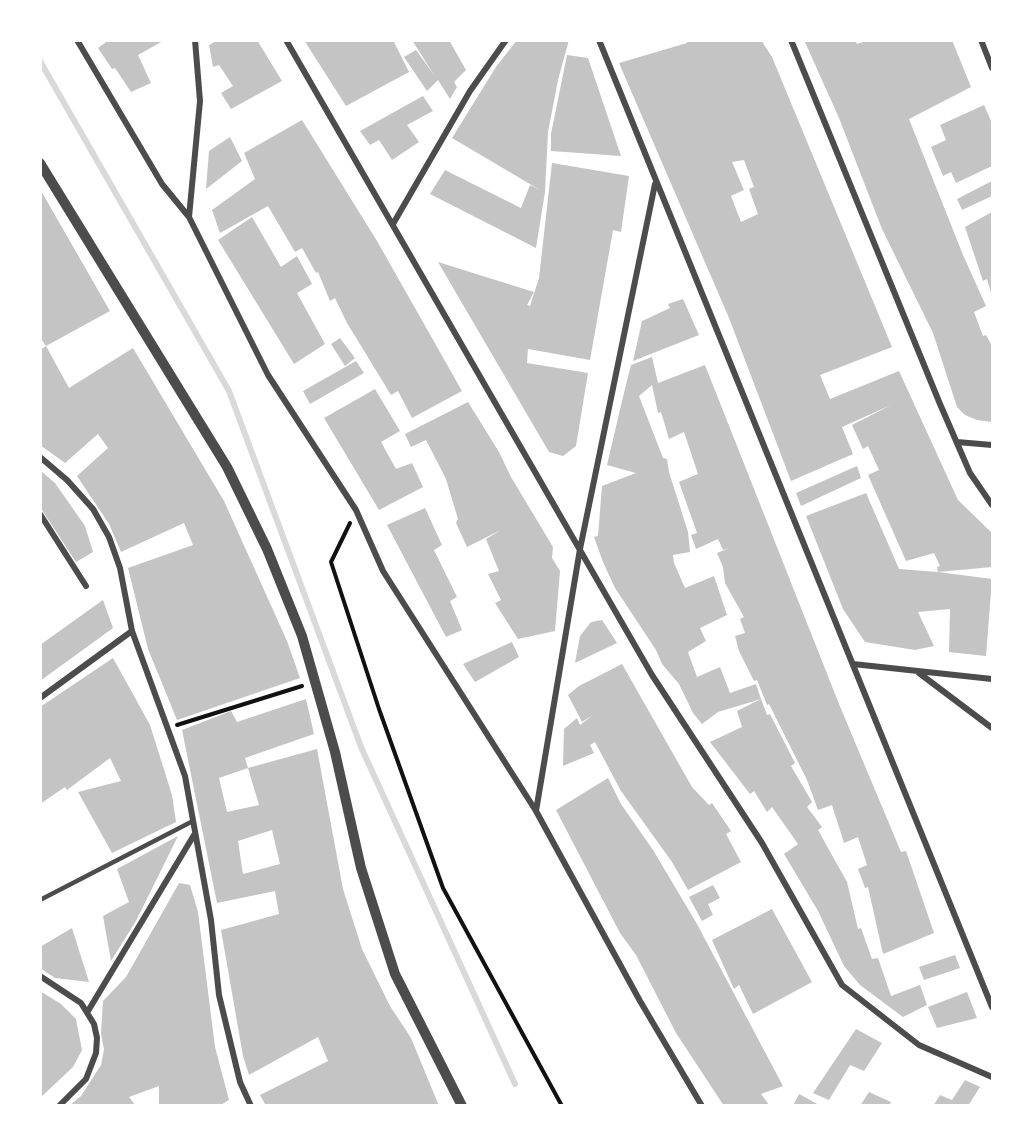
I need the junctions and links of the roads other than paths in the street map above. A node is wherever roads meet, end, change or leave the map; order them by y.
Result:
1 (77, 40) edge
2 (195, 40) edge
3 (286, 40) edge
4 (506, 40) edge
5 (599, 40) edge
6 (791, 40) edge
7 (981, 40) edge
8 (993, 68) edge
9 (40, 163) edge
10 (656, 182) junction
11 (189, 217) junction
12 (393, 224) junction
13 (957, 442) junction
14 (993, 445) edge
15 (40, 457) edge
16 (993, 505) edge
17 (40, 514) edge
18 (580, 549) junction
19 (86, 586) dead end
20 (132, 631) junction
21 (853, 664) junction
22 (918, 673) junction
23 (993, 679) edge
24 (40, 698) edge
25 (993, 728) edge
26 (536, 811) junction
27 (193, 821) junction
28 (194, 835) junction
29 (40, 900) edge
30 (40, 976) edge
31 (993, 1007) edge
32 (88, 1011) junction
33 (993, 1077) edge
34 (59, 1106) edge
35 (251, 1106) edge
36 (462, 1106) edge
37 (702, 1106) edge

1 - 11 street
2 - 11 street
3 - 12 street
4 - 12 street
5 - 10 street
6 - 13 street
7 - 8 street
9 - 36 street
10 - 18 street
10 - 21 street
11 - 26 street
12 - 18 street
13 - 14 street
13 - 16 street
15 - 20 street
17 - 19 street
18 - 26 street
18 - 33 street
20 - 24 street
20 - 27 street
21 - 22 street
21 - 31 street
22 - 23 street
22 - 25 street
26 - 37 street
27 - 28 street
27 - 29 lane
28 - 32 street
28 - 35 street
30 - 32 street
32 - 34 street

